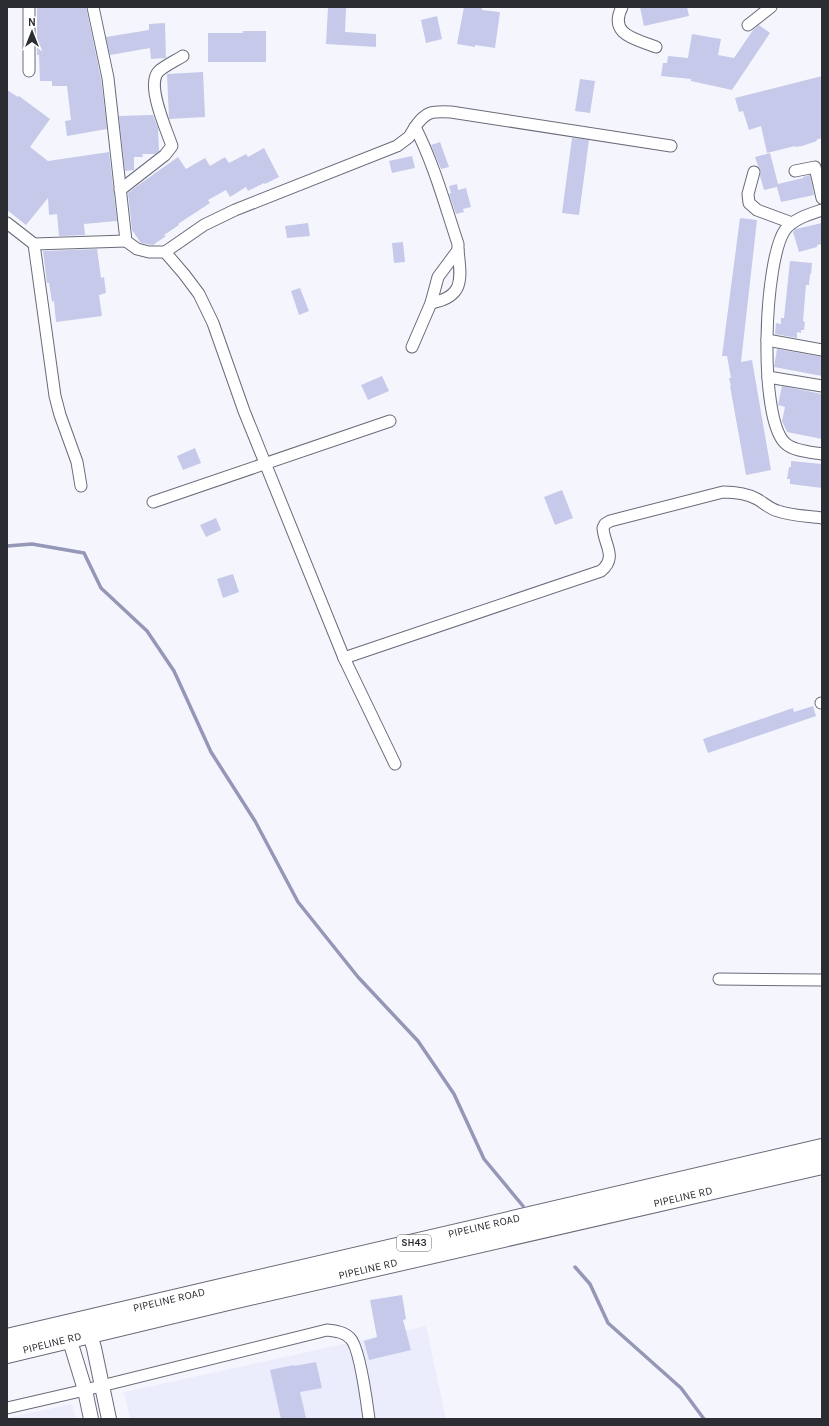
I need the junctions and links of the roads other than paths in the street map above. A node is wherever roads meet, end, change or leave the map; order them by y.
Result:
1 (29, 7) edge
2 (93, 7) edge
3 (622, 7) edge
4 (772, 7) edge
5 (748, 25) dead end
6 (656, 47) dead end
7 (183, 56) dead end
8 (29, 71) dead end
9 (415, 127) junction
10 (671, 146) dead end
11 (818, 166) edge
12 (795, 171) dead end
13 (754, 172) dead end
14 (120, 190) junction
15 (822, 198) edge
16 (822, 210) edge
17 (7, 223) edge
18 (792, 223) junction
19 (126, 241) junction
20 (34, 244) junction
21 (458, 250) junction
22 (165, 252) junction
23 (431, 303) junction
24 (767, 340) junction
25 (412, 347) dead end
26 (822, 350) edge
27 (768, 377) junction
28 (822, 386) edge
29 (390, 420) dead end
30 (822, 454) edge
31 (265, 464) junction
32 (81, 486) dead end
33 (153, 502) dead end
34 (822, 518) edge
35 (344, 658) junction
36 (395, 764) dead end
37 (719, 979) dead end
38 (822, 980) edge
39 (822, 1148) edge
40 (822, 1165) edge
41 (88, 1327) junction
42 (68, 1332) junction
43 (7, 1338) edge
44 (7, 1354) edge
45 (103, 1386) junction
46 (85, 1390) junction
47 (7, 1408) edge
48 (91, 1419) edge
49 (109, 1419) edge
50 (369, 1419) edge

1 - 8 street
2 - 14 street
3 - 6 street
4 - 5 street
7 - 14 street
9 - 10 street
9 - 21 street
9 - 22 street
11 - 12 street
11 - 15 street
13 - 18 street
14 - 19 street
16 - 18 street
17 - 20 street
18 - 24 street
19 - 20 street
19 - 22 street
20 - 32 street
21 - 23 street
21 - 23 street
22 - 31 street
23 - 25 street
24 - 26 street
24 - 27 street
27 - 28 street
27 - 30 street
29 - 31 street
31 - 33 street
31 - 35 street
34 - 35 street
35 - 36 street
37 - 38 street
39 - 41 main road, PIPELINE ROAD / SH43
40 - 41 main road, PIPELINE RD / SH43
41 - 42 main road, PIPELINE RD / SH43
41 - 45 street
42 - 43 main road, SH43
42 - 44 main road, PIPELINE RD / SH43
42 - 46 street
45 - 46 street
45 - 49 street
45 - 50 street
46 - 47 street
46 - 48 street

